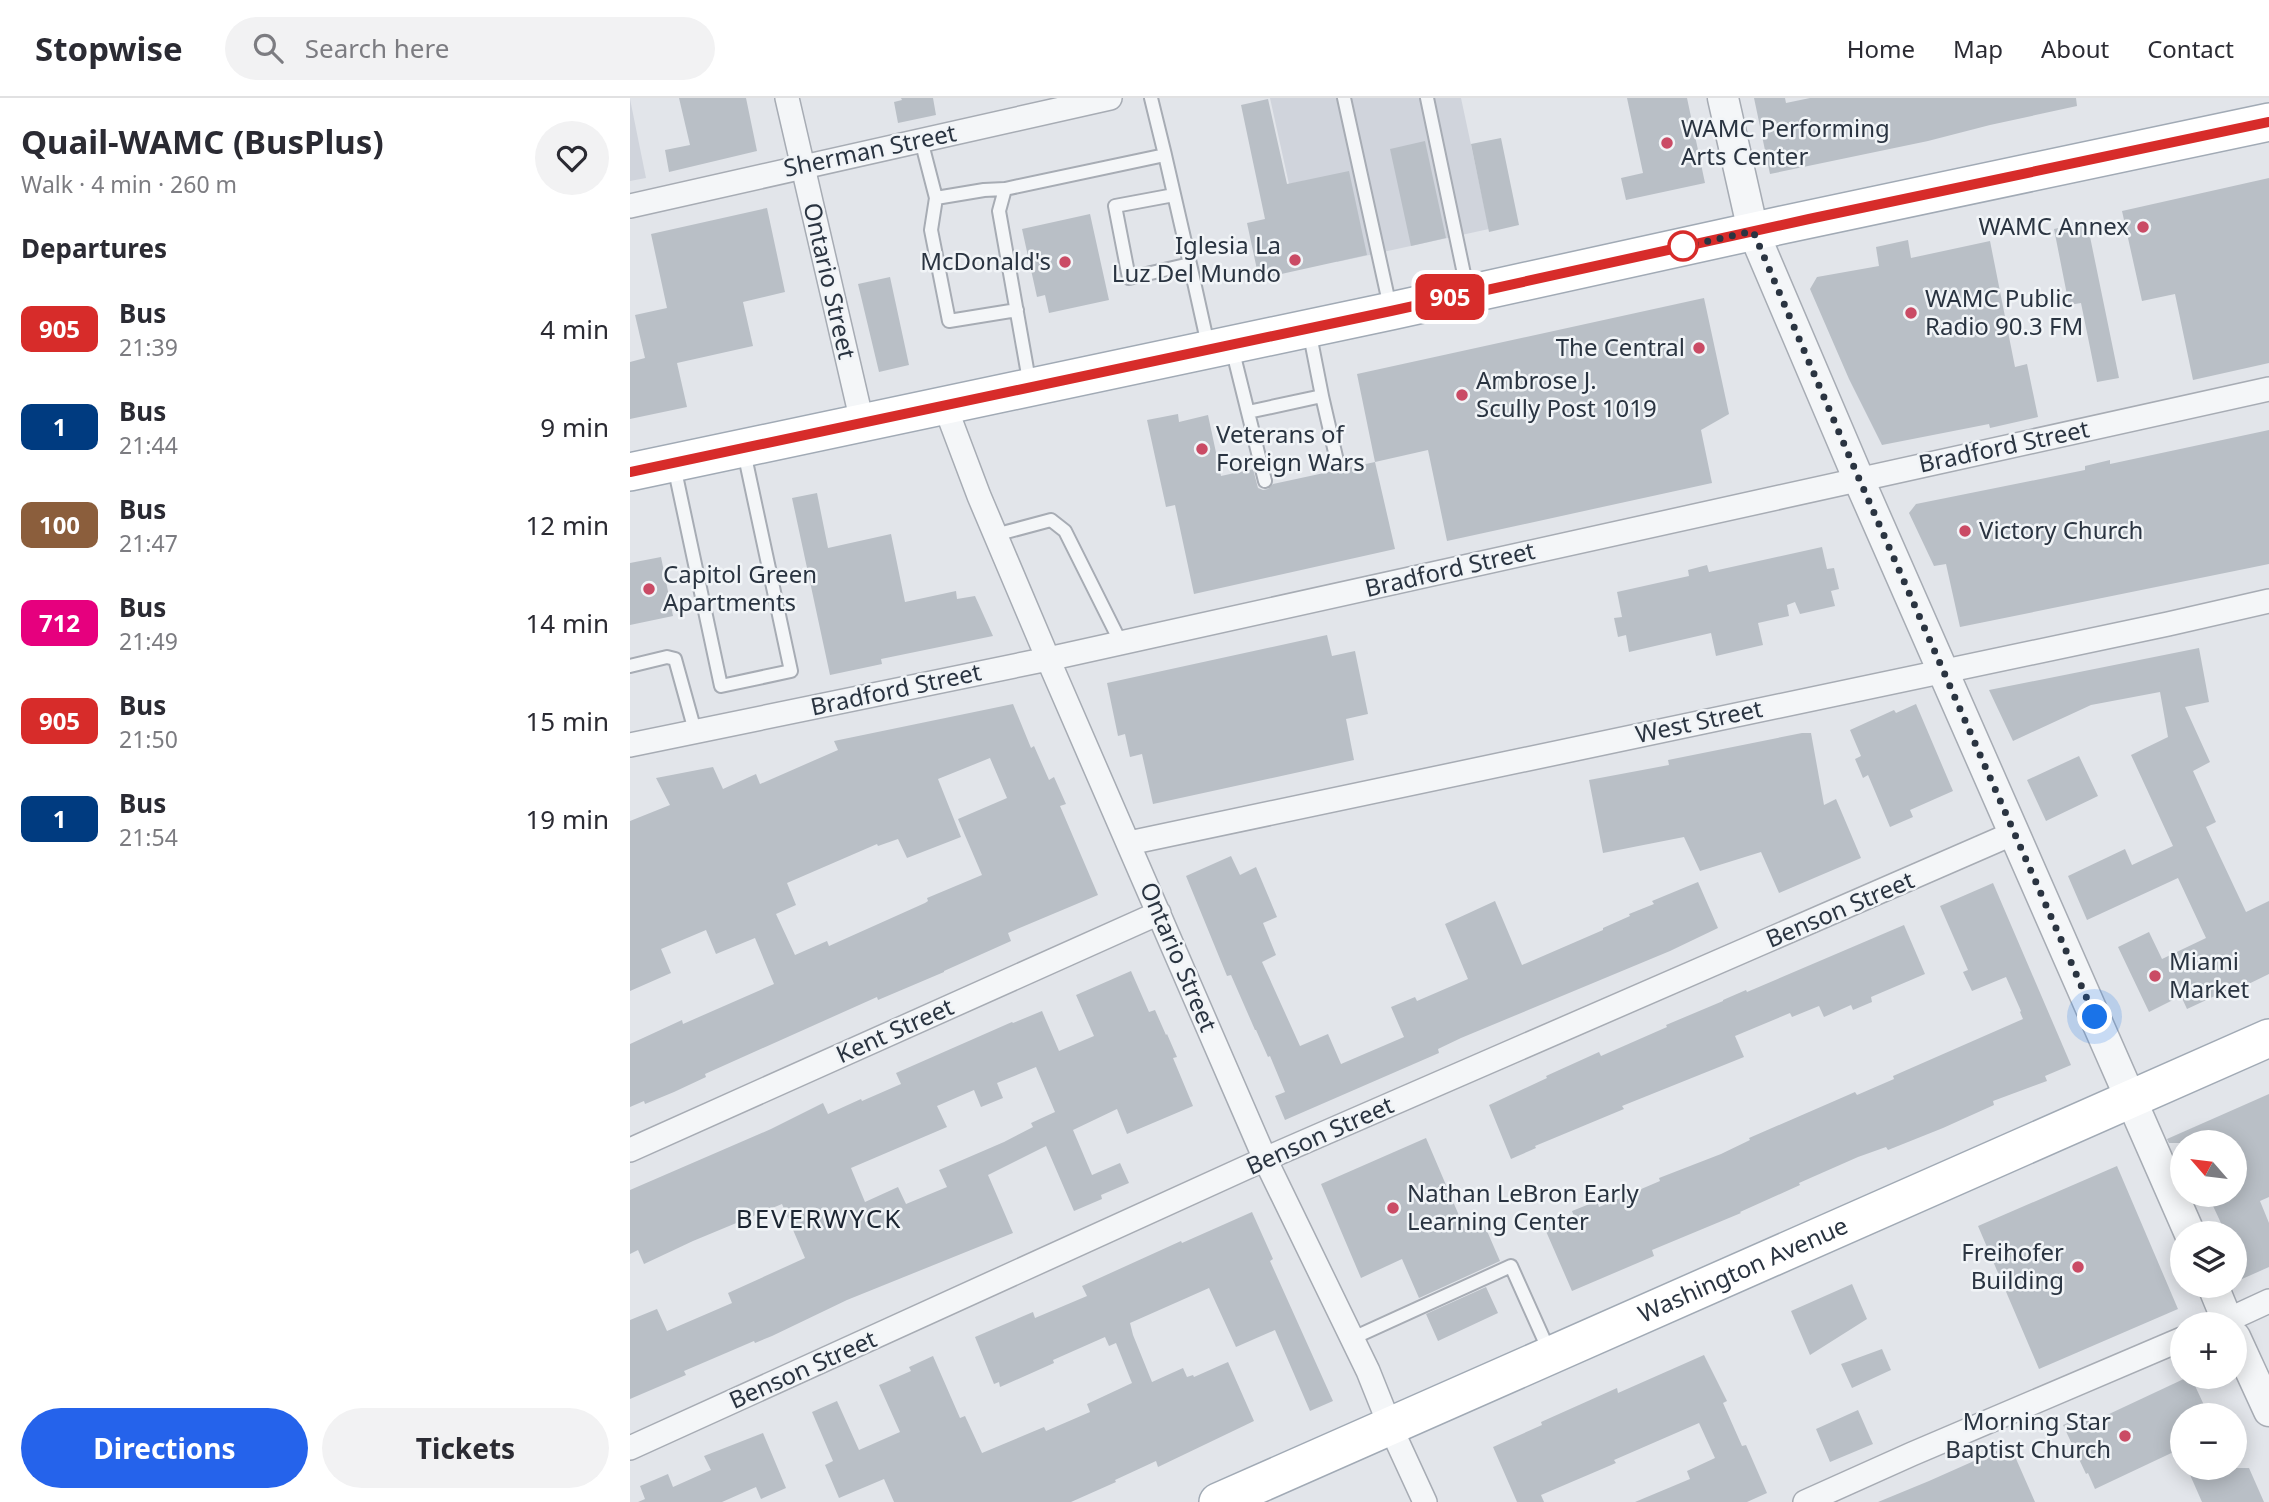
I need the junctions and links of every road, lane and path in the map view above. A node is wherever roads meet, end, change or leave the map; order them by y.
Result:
1 (788, 98) edge
2 (1110, 98) edge
3 (1151, 98) edge
4 (1344, 98) edge
5 (1427, 98) edge
6 (1723, 98) edge
7 (2269, 122) edge
8 (921, 140) junction
9 (1165, 155) junction
10 (803, 166) junction
11 (1005, 189) junction
12 (1174, 195) junction
13 (936, 198) junction
14 (630, 206) edge
15 (1753, 231) junction
16 (1191, 264) junction
17 (1469, 293) junction
18 (1017, 310) junction
19 (1391, 311) junction
20 (1309, 327) junction
21 (1220, 347) junction
22 (1031, 388) junction
23 (2269, 389) edge
24 (1322, 396) junction
25 (945, 406) junction
26 (1248, 412) junction
27 (862, 422) junction
28 (743, 448) junction
29 (1337, 461) dead end
30 (673, 463) junction
31 (630, 472) edge
32 (1859, 480) junction
33 (1265, 481) dead end
34 (996, 536) junction
35 (2269, 601) edge
36 (1121, 643) junction
37 (1048, 659) junction
38 (630, 666) edge
39 (1943, 670) junction
40 (695, 732) junction
41 (630, 745) edge
42 (2014, 833) junction
43 (1129, 843) junction
44 (1159, 913) junction
45 (2269, 1038) edge
46 (2131, 1098) junction
47 (630, 1150) edge
48 (1265, 1159) junction
49 (2184, 1221) edge
50 (2269, 1301) edge
51 (2247, 1315) edge
52 (1353, 1338) junction
53 (2170, 1344) edge
54 (1551, 1356) junction
55 (2247, 1367) edge
56 (2269, 1411) edge
57 (1390, 1426) junction
58 (630, 1448) edge
59 (1218, 1502) edge
60 (1424, 1502) edge
61 (1805, 1502) edge

1 - 10 street, Ontario Street
2 - 8 street, Sherman Street
3 - 9 lane
4 - 19 lane
5 - 17 lane
6 - 15 street
7 - 15 main road
8 - 10 street, Sherman Street
8 - 13 lane
9 - 11 lane
9 - 12 lane
10 - 14 street, Sherman Street
10 - 27 street, Ontario Street
11 - 13 lane
11 - 18 lane
12 - 16 lane
12 - 16 lane
13 - 18 lane
15 - 17 main road
15 - 32 street
16 - 21 lane
17 - 19 main road
18 - 22 lane
19 - 20 main road
20 - 21 main road
20 - 24 lane
21 - 22 main road
21 - 26 lane
22 - 25 main road
23 - 32 street, Bradford Street
24 - 26 lane
24 - 29 lane
25 - 27 main road
25 - 34 street, Ontario Street
26 - 33 lane
27 - 28 main road
28 - 30 main road
28 - 30 lane
30 - 31 main road
32 - 36 street, Bradford Street
32 - 39 street
34 - 36 lane
34 - 37 street, Ontario Street
35 - 39 street, West Street
36 - 37 street, Bradford Street
37 - 40 street, Bradford Street
37 - 43 street, Ontario Street
38 - 40 lane
39 - 42 street
39 - 43 street, West Street
40 - 41 street, Bradford Street
42 - 46 street
42 - 48 street, Benson Street
43 - 44 street, Ontario Street
44 - 47 street, Kent Street
44 - 48 street, Ontario Street
45 - 46 main road, Washington Avenue
46 - 49 street
46 - 54 main road, Washington Avenue
48 - 52 street, Ontario Street
48 - 58 street, Benson Street
50 - 51 street
52 - 54 lane
52 - 57 street, Ontario Street
53 - 61 street
54 - 57 main road, Washington Avenue
55 - 56 street
57 - 59 main road, Washington Avenue
57 - 60 street, Ontario Street

